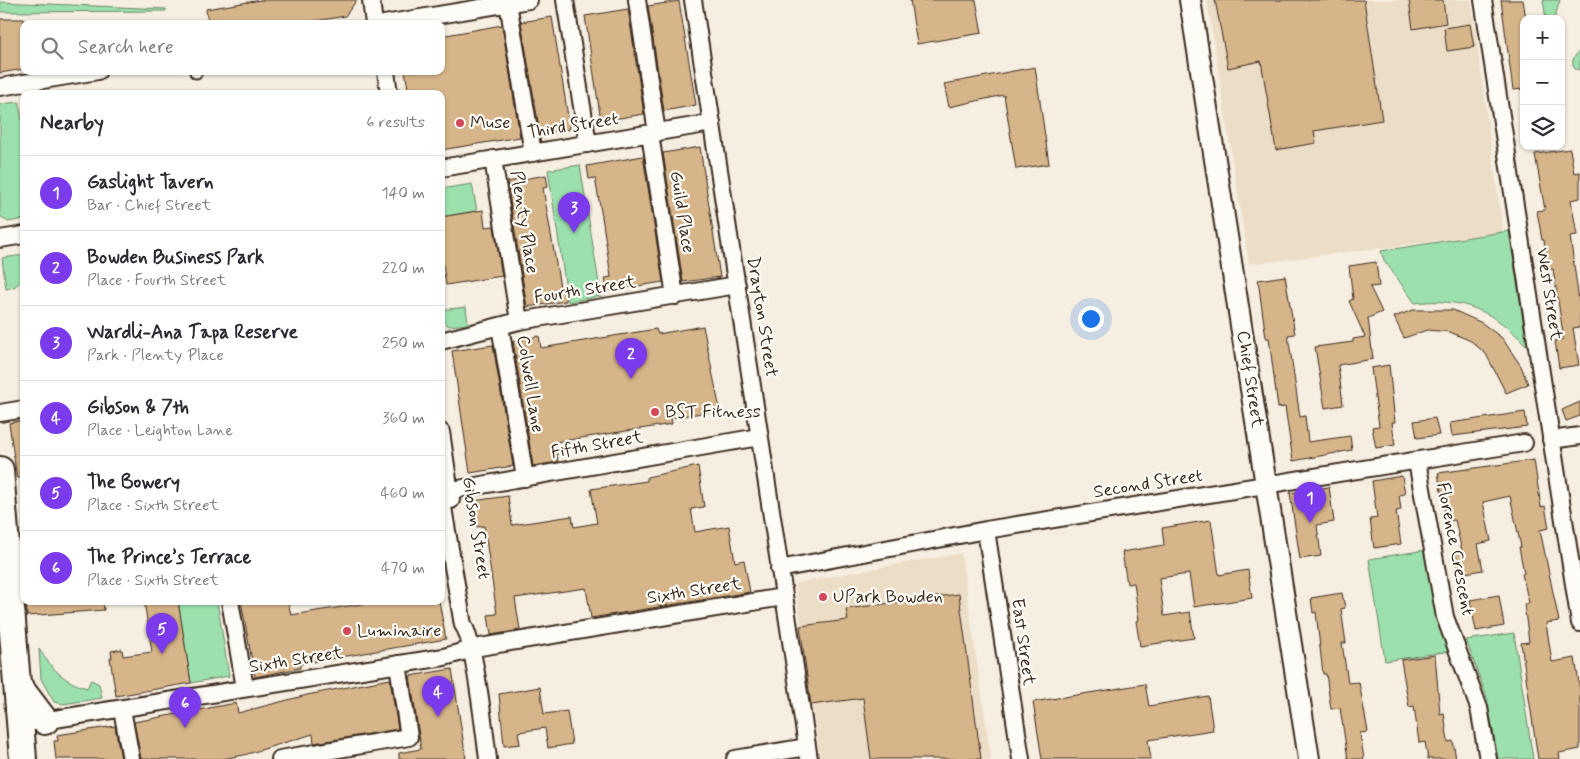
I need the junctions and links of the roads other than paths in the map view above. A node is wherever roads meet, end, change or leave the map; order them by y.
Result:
1 (371, 0) edge
2 (529, 0) edge
3 (565, 0) edge
4 (637, 0) edge
5 (693, 0) edge
6 (1190, 0) edge
7 (1482, 0) edge
8 (508, 3) junction
9 (374, 20) edge
10 (408, 20) edge
11 (74, 75) edge
12 (376, 75) edge
13 (387, 75) edge
14 (0, 87) edge
15 (378, 90) edge
16 (388, 90) edge
17 (712, 123) junction
18 (653, 133) junction
19 (588, 144) junction
20 (533, 153) junction
21 (493, 160) junction
22 (445, 167) edge
23 (20, 236) edge
24 (0, 239) edge
25 (737, 285) junction
26 (675, 296) junction
27 (519, 321) junction
28 (500, 326) junction
29 (445, 340) edge
30 (20, 410) edge
31 (0, 413) edge
32 (1580, 436) edge
33 (759, 437) junction
34 (1551, 440) junction
35 (1524, 444) dead end
36 (1418, 461) junction
37 (0, 470) edge
38 (525, 478) junction
39 (1267, 485) junction
40 (445, 493) edge
41 (445, 498) edge
42 (986, 530) junction
43 (9, 544) edge
44 (779, 569) junction
45 (1577, 584) edge
46 (783, 597) junction
47 (231, 605) edge
48 (1580, 623) edge
49 (471, 650) junction
50 (398, 664) junction
51 (245, 688) junction
52 (122, 709) junction
53 (22, 728) edge
54 (808, 753) edge
55 (756, 757) edge
56 (23, 759) edge
57 (131, 759) edge
58 (280, 759) edge
59 (488, 759) edge
60 (735, 759) edge
61 (1021, 759) edge
62 (1309, 759) edge
63 (1488, 759) edge

1 - 9 street
2 - 8 street
3 - 19 street
4 - 18 street, Guild Place
5 - 17 street, Drayton Street
6 - 39 street, Chief Street
7 - 34 street, West Street
8 - 10 street
8 - 20 street
11 - 14 street
12 - 15 street
13 - 16 street
17 - 18 street, Third Street
17 - 25 street, Drayton Street
18 - 19 street, Third Street
18 - 26 street, Guild Place
19 - 20 street, Third Street
20 - 21 street, Third Street
21 - 22 street, Third Street
21 - 27 street, Plenty Place
23 - 24 street
25 - 26 street, Fourth Street
25 - 33 street, Drayton Street
26 - 27 street, Fourth Street
27 - 28 street, Fourth Street
28 - 29 street, Fourth Street
28 - 38 street, Colwell Lane
30 - 31 street
32 - 34 street
33 - 38 street, Fifth Street
33 - 44 street, Drayton Street
34 - 45 street, West Street
35 - 36 street, Second Street
36 - 39 street, Second Street
36 - 63 street, Florence Crescent
37 - 43 highway
38 - 40 street, Fifth Street
39 - 42 street, Second Street
39 - 62 street, Chief Street
41 - 49 street, Gibson Street
42 - 44 street, Second Street
42 - 61 street, East Street
43 - 53 highway
44 - 46 street, Drayton Street
45 - 48 street, West Street
46 - 49 street, Sixth Street
46 - 54 street, Drayton Street
47 - 51 street
49 - 50 street, Sixth Street
49 - 59 street, Gibson Street
50 - 51 street, Sixth Street
50 - 58 street
51 - 52 street, Sixth Street
52 - 53 street, Sixth Street
52 - 57 street
53 - 56 highway
54 - 55 street
55 - 60 street

